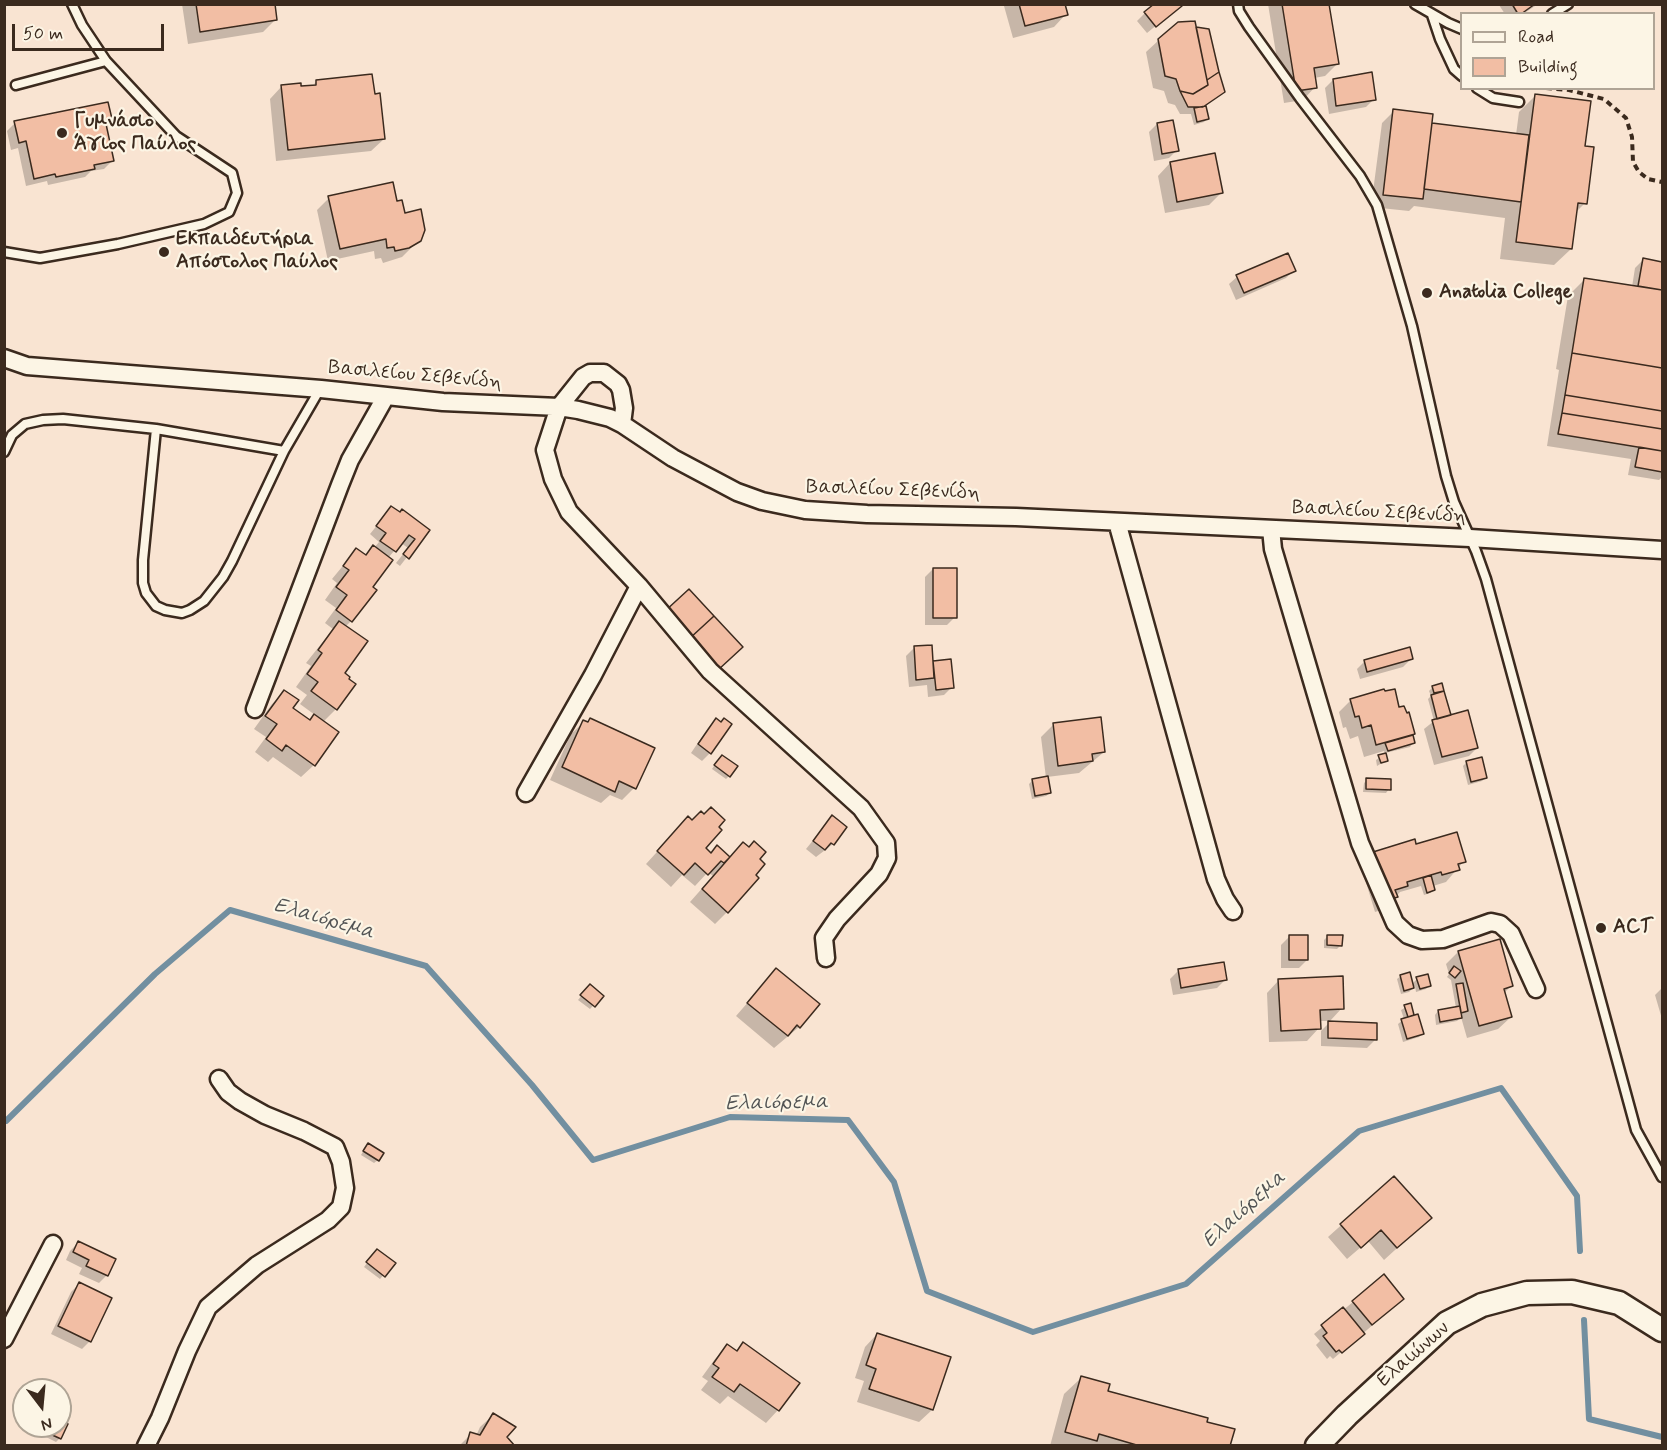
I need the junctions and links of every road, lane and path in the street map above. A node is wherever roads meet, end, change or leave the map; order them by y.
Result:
1 (72, 4) edge
2 (1238, 4) edge
3 (1416, 4) edge
4 (1568, 4) edge
5 (1555, 12) edge
6 (1432, 15) junction
7 (1460, 29) edge
8 (106, 61) junction
9 (1460, 75) edge
10 (16, 85) dead end
11 (1480, 90) edge
12 (1569, 90) edge
13 (1519, 102) dead end
14 (1662, 182) edge
15 (4, 252) edge
16 (4, 358) edge
17 (321, 389) junction
18 (386, 396) junction
19 (559, 407) junction
20 (622, 424) junction
21 (156, 429) junction
22 (284, 451) junction
23 (4, 452) edge
24 (1117, 522) junction
25 (1270, 529) junction
26 (1470, 538) junction
27 (1662, 550) edge
28 (639, 586) junction
29 (255, 709) dead end
30 (526, 793) dead end
31 (1233, 911) dead end
32 (826, 958) dead end
33 (1536, 989) dead end
34 (219, 1079) dead end
35 (1662, 1177) edge
36 (53, 1244) dead end
37 (1662, 1330) edge
38 (4, 1339) edge
39 (146, 1446) edge
40 (1317, 1446) edge

1 - 8 lane
2 - 26 lane
3 - 6 lane
4 - 5 lane
6 - 7 lane
6 - 9 lane
8 - 10 lane
8 - 15 lane
11 - 13 lane
12 - 14 path
16 - 17 street, Βασιλείου Σεβενίδη
17 - 18 street, Βασιλείου Σεβενίδη
17 - 22 lane
18 - 19 street, Βασιλείου Σεβενίδη
18 - 29 street
19 - 20 street, Βασιλείου Σεβενίδη
19 - 20 street
19 - 28 street
20 - 24 street, Βασιλείου Σεβενίδη
21 - 22 lane
21 - 22 lane
21 - 23 lane
24 - 25 street, Βασιλείου Σεβενίδη
24 - 31 street
25 - 26 street, Βασιλείου Σεβενίδη
25 - 33 street
26 - 27 street, Βασιλείου Σεβενίδη
26 - 35 lane
28 - 30 street
28 - 32 street
34 - 39 street
36 - 38 street
37 - 40 street, Ελαιώνων

